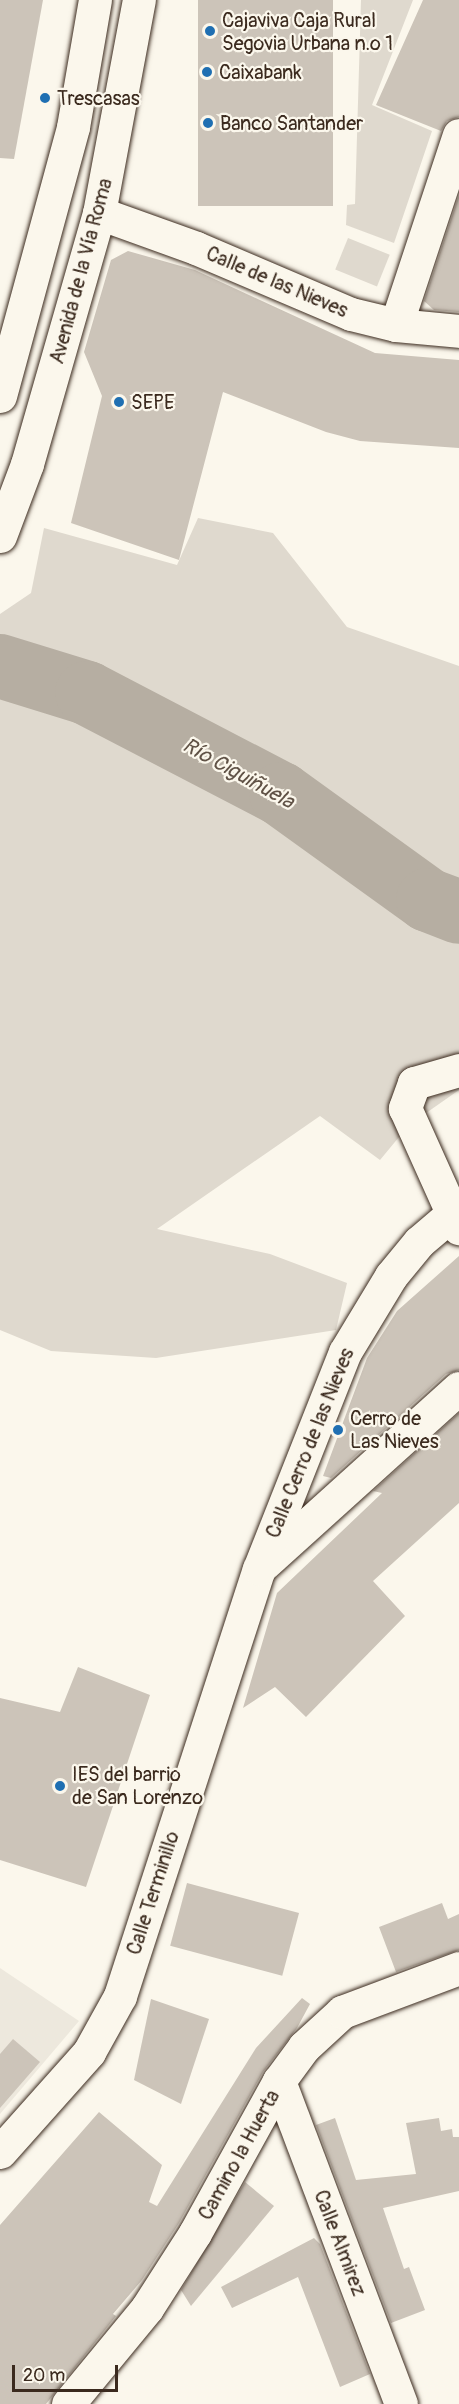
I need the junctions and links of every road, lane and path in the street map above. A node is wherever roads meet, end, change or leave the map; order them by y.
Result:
1 (95, 0) edge
2 (114, 0) edge
3 (139, 0) edge
4 (459, 135) edge
5 (99, 213) junction
6 (41, 245) junction
7 (68, 321) junction
8 (396, 325) junction
9 (459, 332) edge
10 (2, 382) edge
11 (0, 477) edge
12 (0, 536) edge
13 (459, 1070) edge
14 (457, 1218) edge
15 (459, 1388) edge
16 (259, 1569) junction
17 (459, 1968) edge
18 (279, 2081) junction
19 (0, 2152) edge
20 (68, 2404) edge
21 (401, 2404) edge

1 - 6 street
2 - 5 street
3 - 5 street, Avenida de la Vía Roma
4 - 8 street
5 - 6 street
5 - 7 street, Avenida de la Vía Roma
5 - 8 street, Calle de las Nieves
6 - 10 street
7 - 10 street
7 - 12 street, Avenida de la Vía Roma
8 - 9 street, Calle de las Nieves
10 - 11 street
13 - 14 street
14 - 16 street, Calle Cerro de las Nieves
15 - 16 street
16 - 19 street, Calle Terminillo
17 - 18 street, Camino la Huerta
18 - 20 street, Camino la Huerta
18 - 21 street, Calle Almirez

